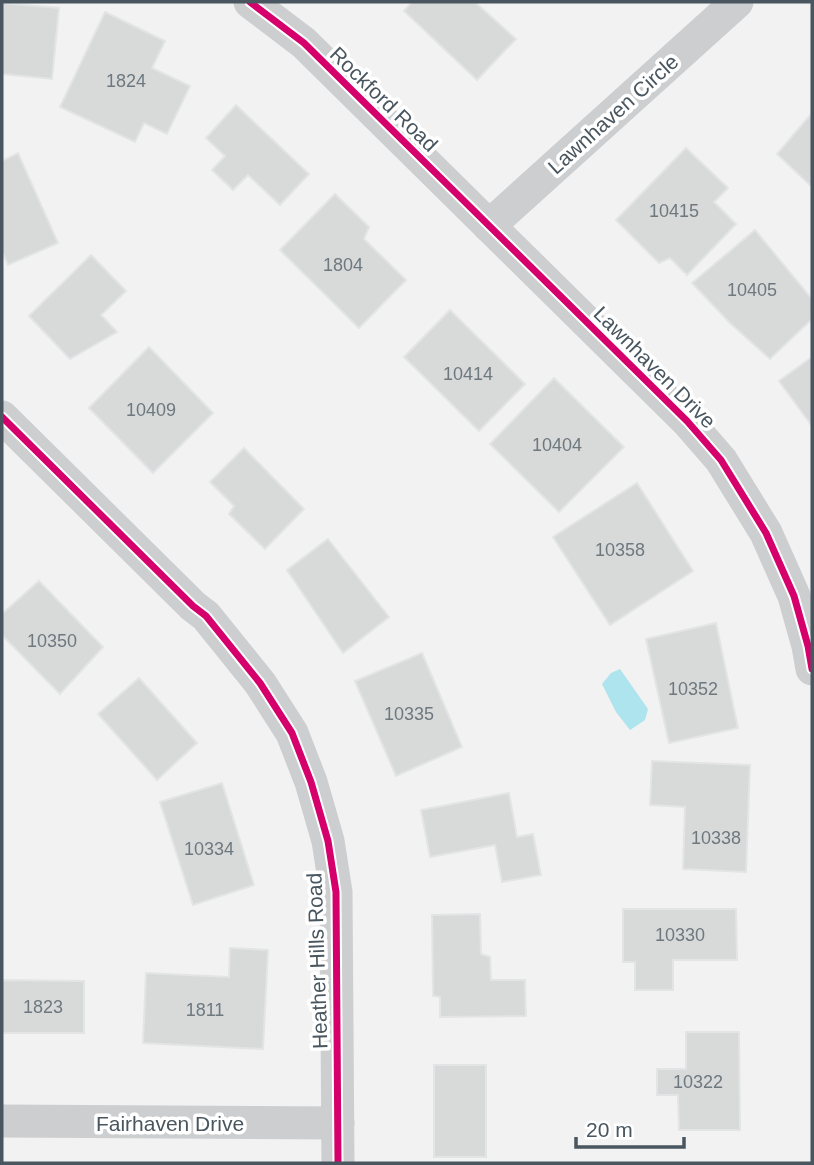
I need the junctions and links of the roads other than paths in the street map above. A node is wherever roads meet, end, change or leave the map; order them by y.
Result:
1 (250, 2) edge
2 (737, 2) edge
3 (489, 226) junction
4 (2, 417) edge
5 (812, 669) edge
6 (2, 1121) edge
7 (338, 1123) junction
8 (338, 1163) edge

1 - 3 street, Rockford Road
2 - 3 street, Lawnhaven Circle
3 - 5 street, Lawnhaven Drive
4 - 7 street, Heather Hills Road
6 - 7 street, Fairhaven Drive
7 - 8 street, Heather Hills Road

